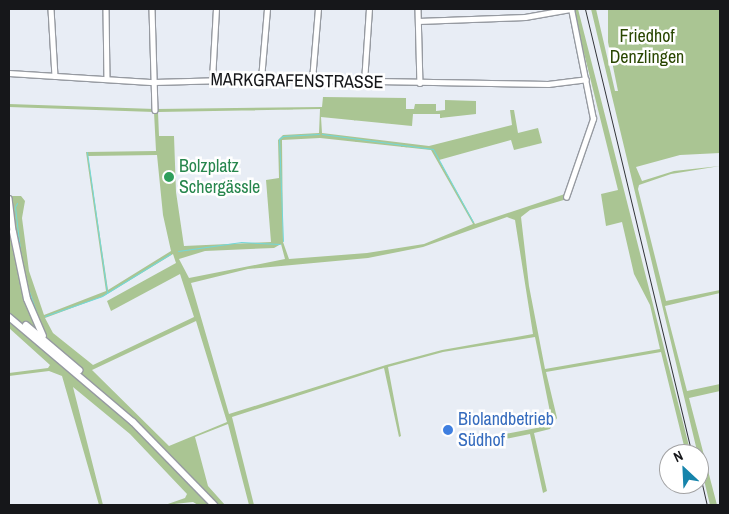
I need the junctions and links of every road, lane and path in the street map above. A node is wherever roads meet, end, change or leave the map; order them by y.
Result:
1 (51, 9) edge
2 (106, 9) edge
3 (152, 9) edge
4 (216, 9) edge
5 (267, 9) edge
6 (318, 9) edge
7 (369, 9) edge
8 (418, 9) edge
9 (571, 9) edge
10 (418, 21) junction
11 (9, 73) edge
12 (55, 76) junction
13 (107, 79) junction
14 (261, 79) junction
15 (212, 80) junction
16 (312, 80) junction
17 (586, 80) junction
18 (154, 82) junction
19 (364, 82) junction
20 (420, 83) junction
21 (155, 110) dead end
22 (566, 197) dead end
23 (9, 198) edge
24 (13, 232) junction
25 (9, 244) edge
26 (9, 312) edge
27 (9, 317) edge
28 (49, 344) junction
29 (121, 410) junction
30 (214, 505) edge

1 - 12 street
2 - 13 street
3 - 18 street
4 - 15 street
5 - 14 street
6 - 16 street
7 - 19 street
8 - 10 street
9 - 10 street
9 - 17 street
10 - 20 street
11 - 12 street, MARKGRAFENSTRASSE
12 - 13 street, MARKGRAFENSTRASSE
13 - 18 street, MARKGRAFENSTRASSE
14 - 15 street, MARKGRAFENSTRASSE
14 - 16 street, MARKGRAFENSTRASSE
15 - 18 street, MARKGRAFENSTRASSE
16 - 19 street, MARKGRAFENSTRASSE
17 - 20 street, MARKGRAFENSTRASSE
17 - 22 street
18 - 21 street
19 - 20 street, MARKGRAFENSTRASSE
23 - 24 street
24 - 25 highway
24 - 28 highway
26 - 28 highway
27 - 29 highway
28 - 29 highway
29 - 30 highway

